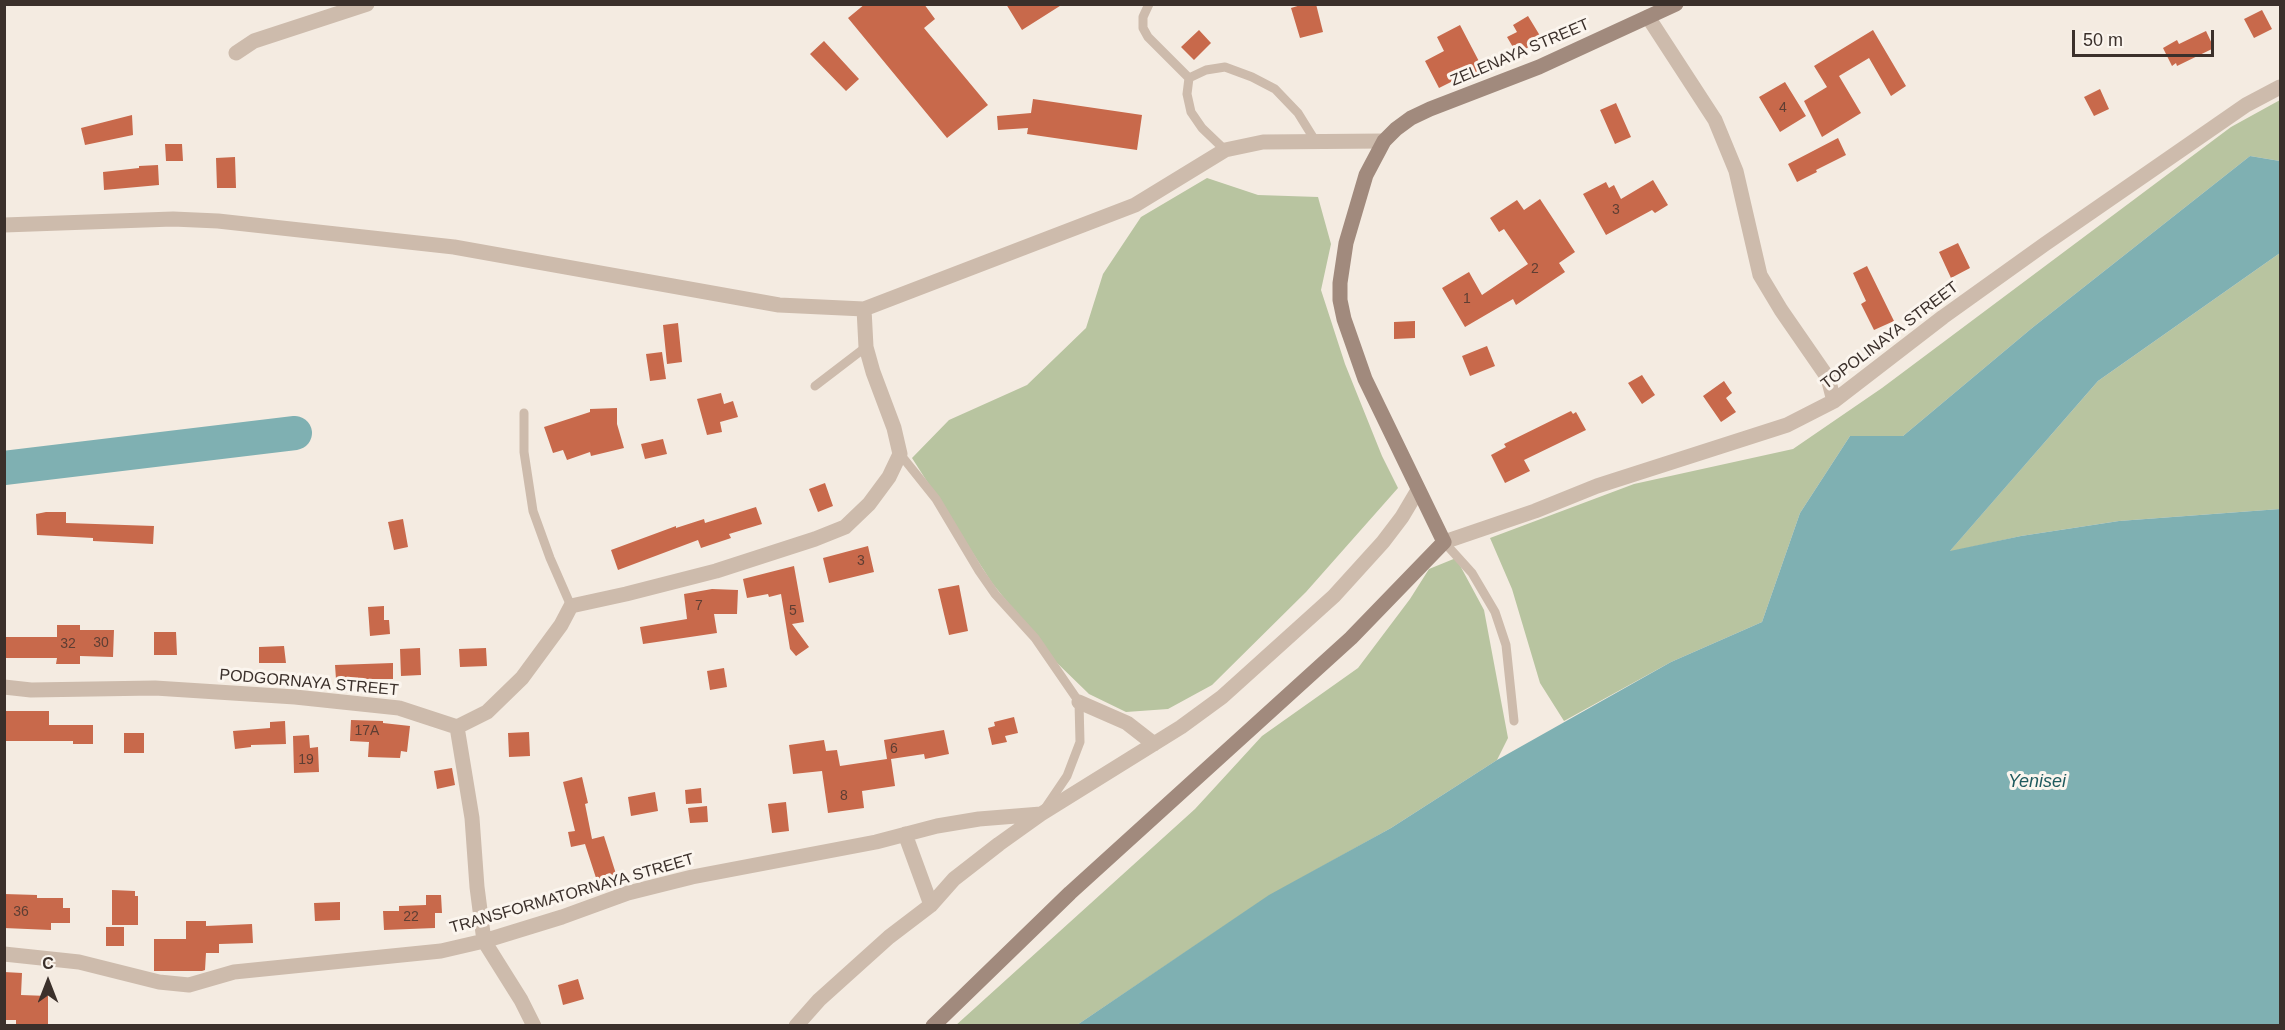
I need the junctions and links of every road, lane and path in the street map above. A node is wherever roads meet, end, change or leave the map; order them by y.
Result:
1 (367, 4) edge
2 (1149, 4) edge
3 (1676, 4) edge
4 (1648, 17) junction
5 (236, 53) dead end
6 (1189, 78) junction
7 (2280, 87) edge
8 (1384, 141) junction
9 (1316, 142) junction
10 (1225, 150) junction
11 (4, 225) edge
12 (864, 309) junction
13 (866, 347) junction
14 (815, 386) dead end
15 (1834, 401) junction
16 (524, 413) dead end
17 (900, 454) junction
18 (1418, 490) junction
19 (1444, 542) junction
20 (571, 606) junction
21 (4, 687) edge
22 (1079, 702) junction
23 (1514, 721) dead end
24 (457, 727) junction
25 (1154, 744) junction
26 (1041, 814) junction
27 (905, 834) junction
28 (931, 905) junction
29 (484, 941) junction
30 (4, 954) edge
31 (534, 1026) edge
32 (796, 1026) edge
33 (933, 1026) edge

1 - 5 street
2 - 6 lane
3 - 4 street, ZELENAYA STREET
4 - 8 street, ZELENAYA STREET
4 - 15 street
6 - 9 lane
6 - 10 lane
7 - 15 street, TOPOLINAYA STREET
8 - 9 street
8 - 18 street
9 - 10 street
10 - 12 street
11 - 12 street
12 - 13 street
13 - 14 lane
13 - 17 street
15 - 19 street, TOPOLINAYA STREET
16 - 20 lane
17 - 20 street
17 - 22 lane
18 - 19 street
18 - 25 street
19 - 23 lane
19 - 33 street
20 - 24 street
21 - 24 street, PODGORNAYA STREET
22 - 25 street
22 - 26 lane
24 - 29 street
25 - 26 street
26 - 27 street, TRANSFORMATORNAYA STREET
26 - 28 street
27 - 28 street
27 - 29 street, TRANSFORMATORNAYA STREET
28 - 32 street
29 - 30 street, TRANSFORMATORNAYA STREET
29 - 31 street

